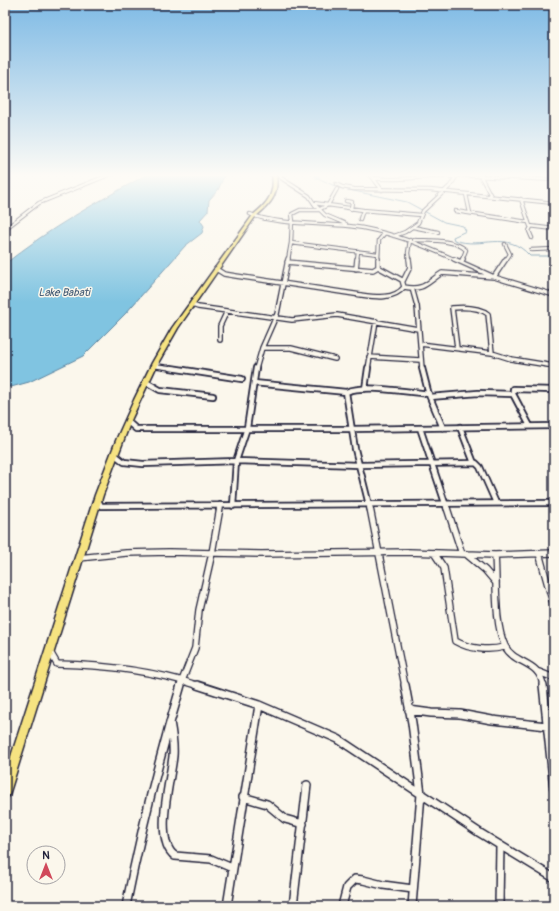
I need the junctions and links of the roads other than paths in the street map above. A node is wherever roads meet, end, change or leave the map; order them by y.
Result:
1 (21, 217) edge
2 (251, 217) edge
3 (257, 217) edge
4 (292, 217) edge
5 (329, 217) edge
6 (421, 217) edge
7 (493, 217) edge
8 (526, 217) edge
9 (293, 221) junction
10 (528, 222) junction
11 (350, 226) junction
12 (413, 227) junction
13 (531, 227) junction
14 (5, 229) edge
15 (554, 229) edge
16 (438, 232) dead end
17 (384, 234) junction
18 (394, 236) junction
19 (532, 238) dead end
20 (410, 240) junction
21 (291, 243) junction
22 (505, 244) dead end
23 (554, 249) edge
24 (531, 250) dead end
25 (358, 251) junction
26 (378, 254) junction
27 (287, 262) junction
28 (461, 262) junction
29 (378, 267) junction
30 (216, 269) junction
31 (356, 269) junction
32 (494, 277) junction
33 (403, 282) junction
34 (283, 284) junction
35 (404, 287) junction
36 (412, 288) junction
37 (554, 296) edge
38 (193, 302) junction
39 (227, 312) junction
40 (275, 318) junction
41 (376, 321) junction
42 (418, 329) junction
43 (220, 340) dead end
44 (420, 344) junction
45 (262, 348) junction
46 (457, 348) junction
47 (492, 352) junction
48 (369, 357) junction
49 (335, 359) dead end
50 (157, 360) junction
51 (420, 360) junction
52 (554, 366) edge
53 (242, 379) dead end
54 (146, 382) junction
55 (254, 383) junction
56 (365, 389) junction
57 (554, 390) edge
58 (346, 392) junction
59 (513, 394) junction
60 (213, 396) dead end
61 (429, 396) junction
62 (128, 422) junction
63 (530, 426) junction
64 (554, 426) edge
65 (460, 427) junction
66 (247, 428) junction
67 (420, 428) junction
68 (443, 428) junction
69 (352, 429) junction
70 (114, 454) junction
71 (236, 461) junction
72 (474, 463) junction
73 (358, 464) junction
74 (432, 464) junction
75 (98, 499) junction
76 (496, 503) junction
77 (554, 503) edge
78 (369, 504) junction
79 (445, 504) junction
80 (220, 505) junction
81 (233, 506) junction
82 (212, 553) junction
83 (434, 553) junction
84 (539, 553) junction
85 (554, 553) edge
86 (378, 554) junction
87 (464, 554) junction
88 (495, 555) junction
89 (79, 558) junction
90 (496, 583) junction
91 (553, 604) edge
92 (504, 647) junction
93 (49, 651) junction
94 (539, 672) junction
95 (554, 678) edge
96 (182, 680) junction
97 (259, 705) junction
98 (409, 710) junction
99 (170, 721) junction
100 (548, 726) junction
101 (307, 784) dead end
102 (554, 789) edge
103 (5, 792) edge
104 (421, 794) junction
105 (244, 797) junction
106 (303, 824) junction
107 (500, 845) junction
108 (232, 868) junction
109 (554, 878) edge
110 (413, 889) junction
111 (126, 906) edge
112 (227, 906) edge
113 (293, 906) edge
114 (342, 906) edge
115 (412, 906) edge
116 (498, 906) edge

1 - 14 street
2 - 30 highway
3 - 9 street
4 - 9 street
5 - 11 street
6 - 12 street
7 - 10 street
8 - 10 street
9 - 11 street
9 - 21 street
10 - 13 street
11 - 17 street
12 - 16 street
12 - 18 street
13 - 15 street
13 - 19 street
17 - 18 street
17 - 26 street
18 - 20 street
20 - 28 street
20 - 28 street
20 - 33 street
21 - 25 street
21 - 27 street
22 - 32 street
23 - 24 street
25 - 26 street
25 - 31 street
26 - 29 street
27 - 31 street
27 - 34 street
28 - 32 street
29 - 31 street
29 - 33 street
30 - 34 street
30 - 38 highway
32 - 36 street
32 - 37 street
33 - 35 street
34 - 35 street
34 - 40 street
35 - 36 street
36 - 42 street
38 - 39 street
38 - 50 highway
39 - 40 street
39 - 43 street
40 - 41 street
40 - 45 street
41 - 42 street
41 - 48 street
42 - 44 street
44 - 46 street
44 - 51 street
45 - 49 street
45 - 55 street
46 - 47 street
46 - 47 street
47 - 52 street
48 - 51 street
48 - 56 street
50 - 53 street
50 - 54 highway
51 - 61 street
54 - 60 street
54 - 62 highway
55 - 58 street
55 - 66 street
56 - 58 street
56 - 61 street
57 - 59 street
58 - 69 street
59 - 61 street
59 - 63 street
61 - 68 street
62 - 66 street
62 - 70 highway
63 - 64 street
63 - 65 street
65 - 68 street
65 - 72 street
66 - 69 street
66 - 71 street
67 - 68 street
67 - 69 street
67 - 74 street
69 - 73 street
70 - 71 street
70 - 75 highway
71 - 73 street
71 - 81 street
72 - 74 street
72 - 76 street
73 - 74 street
73 - 78 street
74 - 79 street
75 - 80 street
75 - 89 highway
76 - 77 street
76 - 79 street
78 - 79 street
78 - 81 street
78 - 86 street
79 - 87 street
80 - 81 street
80 - 82 street
82 - 86 street
82 - 89 street
82 - 96 street
83 - 86 street
83 - 87 street
83 - 92 street
84 - 85 street
84 - 88 street
84 - 91 street
86 - 98 street
87 - 88 street
87 - 90 street
88 - 90 street
89 - 93 highway
90 - 92 street
92 - 94 street
93 - 96 street
93 - 103 highway
94 - 95 street
94 - 100 street
96 - 97 street
96 - 99 street
97 - 104 street
97 - 105 street
98 - 100 street
98 - 104 street
99 - 108 street
99 - 111 street
100 - 102 street
101 - 106 street
104 - 107 street
104 - 110 street
105 - 106 street
105 - 108 street
106 - 113 street
107 - 109 street
107 - 116 street
108 - 112 street
110 - 114 street
110 - 115 street

